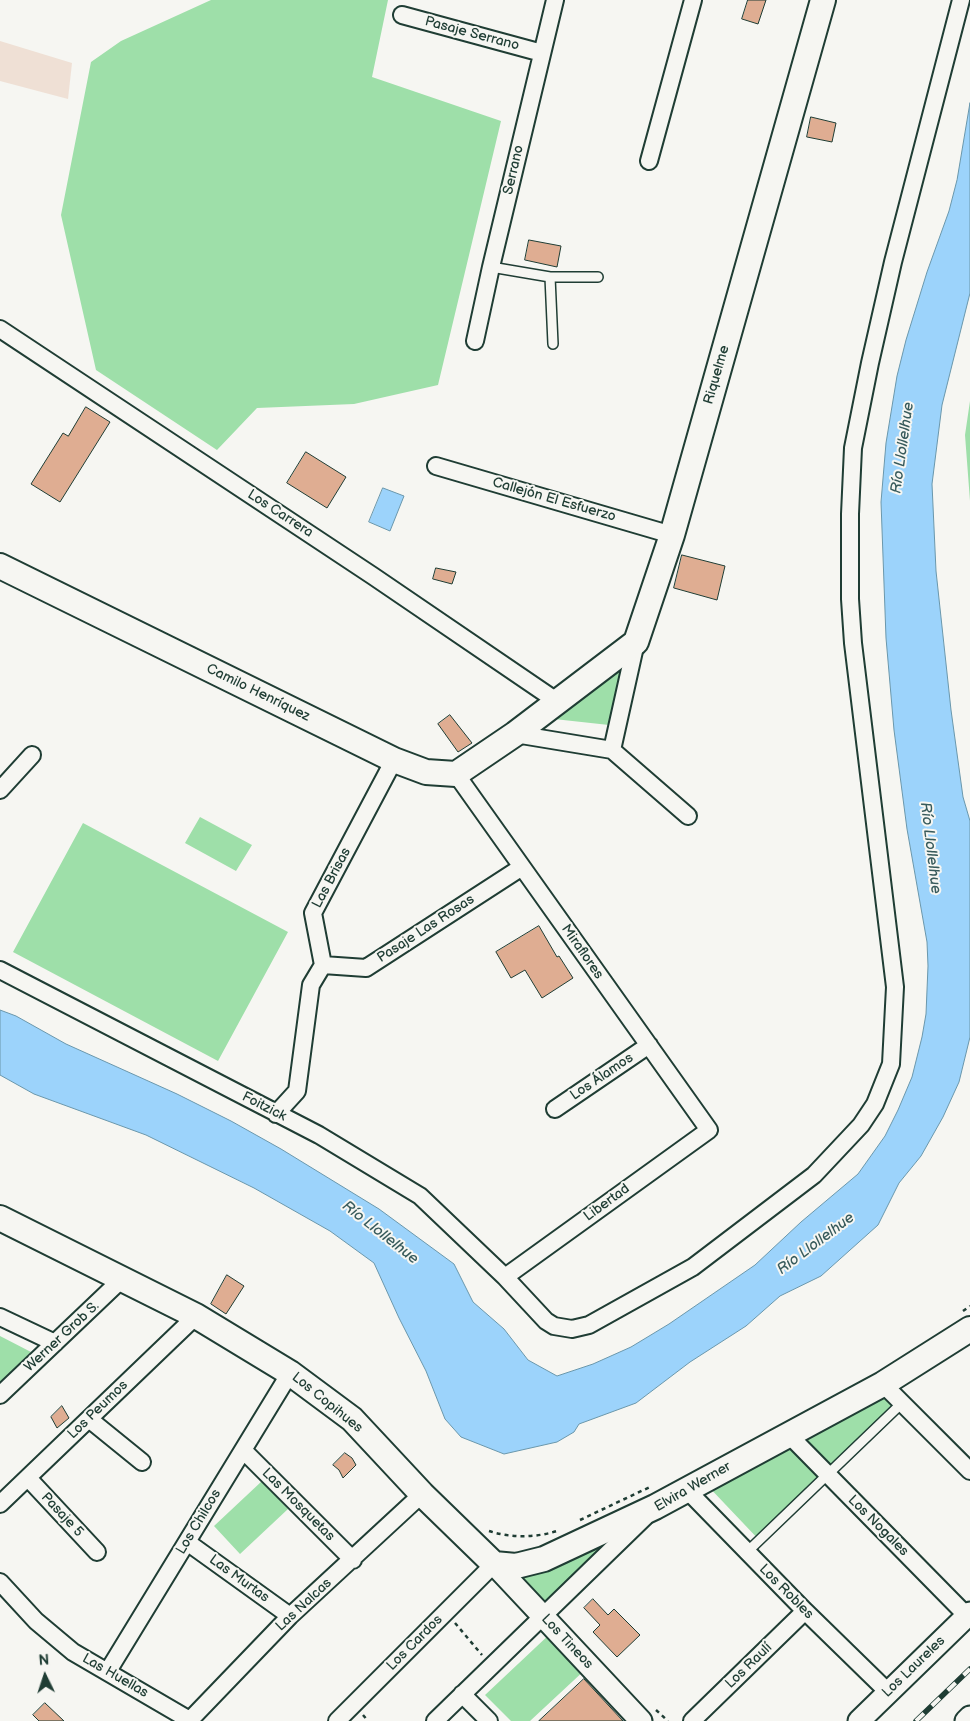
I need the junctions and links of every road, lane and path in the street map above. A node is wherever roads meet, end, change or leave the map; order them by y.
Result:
1 (555, 0) edge
2 (693, 0) edge
3 (822, 0) edge
4 (961, 0) edge
5 (402, 15) dead end
6 (542, 53) junction
7 (649, 161) dead end
8 (491, 267) junction
9 (550, 278) junction
10 (598, 278) dead end
11 (0, 329) edge
12 (475, 341) dead end
13 (553, 344) dead end
14 (436, 466) dead end
15 (672, 534) junction
16 (0, 566) edge
17 (636, 642) junction
18 (558, 702) junction
19 (515, 734) junction
20 (612, 750) junction
21 (32, 755) dead end
22 (394, 760) junction
23 (456, 774) junction
24 (0, 790) edge
25 (688, 816) dead end
26 (522, 867) junction
27 (323, 964) junction
28 (0, 970) edge
29 (649, 1045) junction
30 (555, 1108) dead end
31 (276, 1114) junction
32 (709, 1130) joint
33 (0, 1218) edge
34 (505, 1277) junction
35 (123, 1278) junction
36 (970, 1306) edge
37 (196, 1316) junction
38 (0, 1317) edge
39 (966, 1321) edge
40 (55, 1344) junction
41 (290, 1373) junction
42 (883, 1384) junction
43 (0, 1395) edge
44 (902, 1402) junction
45 (89, 1419) junction
46 (788, 1435) junction
47 (243, 1450) junction
48 (142, 1462) dead end
49 (970, 1471) edge
50 (827, 1474) junction
51 (28, 1478) junction
52 (659, 1482) dead end
53 (686, 1490) junction
54 (422, 1494) junction
55 (0, 1504) edge
56 (655, 1507) junction
57 (577, 1522) dead end
58 (559, 1530) dead end
59 (488, 1531) dead end
60 (187, 1542) junction
61 (97, 1552) dead end
62 (747, 1552) junction
63 (353, 1560) junction
64 (494, 1564) junction
65 (0, 1582) edge
66 (805, 1611) junction
67 (446, 1612) junction
68 (968, 1615) edge
69 (290, 1616) junction
70 (543, 1616) junction
71 (491, 1666) junction
72 (108, 1671) junction
73 (888, 1692) junction
74 (462, 1694) junction
75 (970, 1717) edge
76 (191, 1721) edge
77 (337, 1721) edge
78 (435, 1721) edge
79 (489, 1721) edge
80 (641, 1721) edge
81 (692, 1721) edge
82 (859, 1721) edge
83 (966, 1721) edge

1 - 6 street, Serrano
2 - 7 street
3 - 15 main road, Riquelme
4 - 34 street, Foitzick
5 - 6 street, Pasaje Serrano
6 - 8 street, Serrano
8 - 9 lane
8 - 12 street, Serrano
9 - 10 lane
9 - 13 lane
11 - 18 street, Los Carrera
14 - 15 street, Callejón El Esfuerzo
15 - 17 main road, Riquelme
16 - 22 main road, Camilo Henríquez
17 - 18 main road
17 - 20 street, Riquelme
18 - 19 main road
19 - 20 street
19 - 23 main road
20 - 25 street
21 - 24 street
22 - 23 main road, Camilo Henríquez
22 - 27 street, Las Brisas
23 - 26 street, Miraflores
26 - 27 street, Pasaje Las Rosas
26 - 29 street, Miraflores
27 - 31 street
28 - 31 street, Foitzick
29 - 30 street, Los Álamos
29 - 32 street, Miraflores
31 - 34 street, Foitzick
32 - 34 street, Libertad
33 - 35 main road, Los Copihues
35 - 37 main road, Los Copihues
35 - 40 street, Werner Grob S.
36 - 39 path
37 - 41 main road, Los Copihues
37 - 45 street, Los Peumos
38 - 40 street
39 - 42 main road, Elvira Werner
40 - 43 street, Werner Grob S.
41 - 47 street, Los Chilcos
41 - 54 main road, Los Copihues
42 - 44 street
42 - 46 main road, Elvira Werner
44 - 49 street
44 - 50 lane
45 - 48 street
45 - 51 street, Los Peumos
46 - 50 street, Los Nogales
46 - 53 main road, Elvira Werner
47 - 60 street, Los Chilcos
47 - 63 street, Las Mosquetas
50 - 62 lane
50 - 68 street, Los Nogales
51 - 55 street, Los Peumos
51 - 61 street, Pasaje 5
52 - 57 path
53 - 56 main road, Elvira Werner
53 - 62 street, Los Robles
54 - 63 street, Las Nalcas
54 - 64 main road, Los Copihues
56 - 64 main road
56 - 70 street, Elvira Werner
58 - 59 path
60 - 69 street, Las Murtas
60 - 72 street, Los Chilcos
62 - 66 street, Los Robles
63 - 69 street, Las Nalcas
64 - 67 street, Los Cardos
64 - 70 street, Los Tineos
65 - 72 street, Las Huellas
66 - 73 street, Los Robles
66 - 81 street, Los Raulí
67 - 71 path
67 - 77 street, Los Cardos
68 - 73 street, Los Laureles
69 - 76 street, Las Nalcas
70 - 71 street, Elvira Werner
70 - 80 street, Los Tineos
71 - 74 street, Elvira Werner
72 - 76 street, Las Huellas
73 - 82 street, Los Laureles
74 - 78 street, Elvira Werner
74 - 79 street
75 - 83 street

